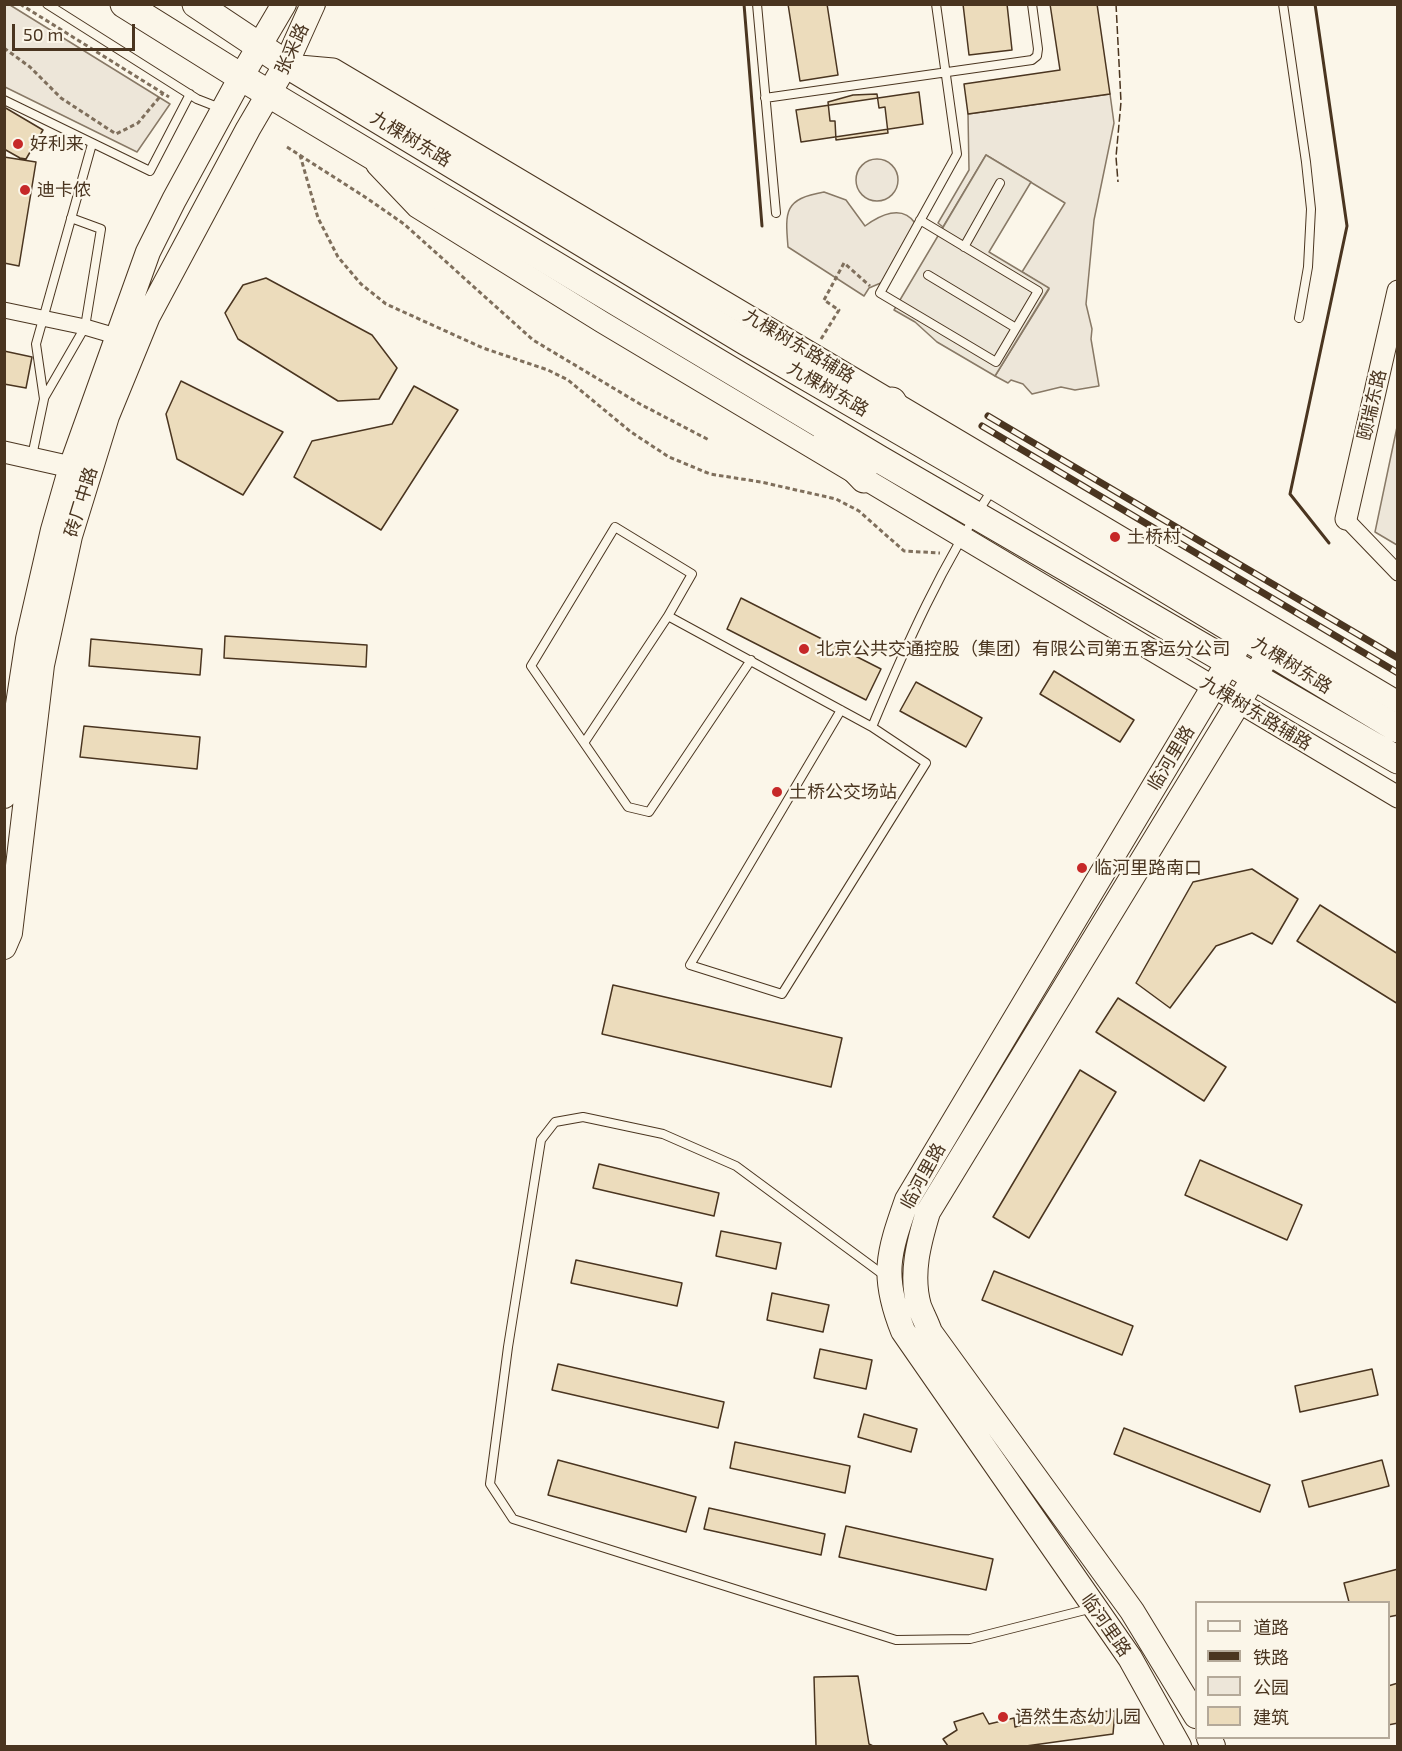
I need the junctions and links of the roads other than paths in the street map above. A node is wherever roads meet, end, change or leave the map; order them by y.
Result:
1 (47, 4) edge
2 (124, 4) edge
3 (196, 4) edge
4 (284, 4) edge
5 (313, 4) edge
6 (757, 4) edge
7 (936, 4) edge
8 (1032, 4) edge
9 (1283, 4) edge
10 (259, 46) junction
11 (286, 64) junction
12 (945, 73) junction
13 (241, 77) junction
14 (190, 94) junction
15 (270, 94) junction
16 (765, 98) junction
17 (4, 100) edge
18 (224, 110) junction
19 (92, 144) junction
20 (357, 146) junction
21 (1000, 183) dead end
22 (776, 213) dead end
23 (71, 218) junction
24 (920, 220) junction
25 (964, 246) junction
26 (928, 275) dead end
27 (1398, 291) edge
28 (4, 310) edge
29 (43, 318) junction
30 (1299, 318) dead end
31 (85, 327) junction
32 (1016, 328) junction
33 (119, 337) junction
34 (44, 398) junction
35 (892, 401) junction
36 (819, 423) junction
37 (915, 439) junction
38 (4, 452) edge
39 (32, 458) junction
40 (71, 467) junction
41 (864, 479) junction
42 (994, 486) junction
43 (1346, 519) joint
44 (963, 535) junction
45 (1398, 573) edge
46 (668, 616) junction
47 (1244, 636) junction
48 (1270, 651) junction
49 (751, 660) junction
50 (1228, 661) junction
51 (1254, 677) junction
52 (1213, 687) junction
53 (1398, 702) edge
54 (1238, 703) junction
55 (841, 710) junction
56 (872, 728) junction
57 (1398, 729) edge
58 (584, 743) junction
59 (1398, 760) edge
60 (4, 796) edge
61 (1398, 797) edge
62 (4, 947) edge
63 (888, 1278) junction
64 (1094, 1608) junction
65 (1195, 1713) edge
66 (1179, 1746) edge

1 - 14 lane
2 - 13 highway, 九棵树东路
3 - 10 highway, 九棵树东路
4 - 10 main road, 张采路
5 - 11 main road, 张采路
6 - 16 lane
7 - 12 lane
8 - 12 lane
9 - 30 lane
10 - 11 highway, 九棵树东路
10 - 13 main road, 张采路
11 - 15 main road, 张采路
11 - 35 street, 九棵树东路辅路
11 - 37 highway, 九棵树东路
12 - 16 lane
12 - 24 lane
13 - 15 highway, 九棵树东路
13 - 18 main road, 砖厂中路
14 - 18 lane
14 - 19 lane
15 - 20 highway, 九棵树东路
15 - 62 main road, 砖厂中路
16 - 22 lane
17 - 19 lane
18 - 33 main road, 砖厂中路
19 - 23 lane
20 - 36 highway, 九棵树东路
20 - 41 street, 九棵树东路辅路
21 - 25 lane
23 - 29 lane
23 - 31 lane
24 - 25 lane
24 - 32 lane
25 - 32 lane
26 - 32 lane
27 - 43 street, 颐瑞东路
28 - 29 street
29 - 31 street
29 - 34 lane
31 - 33 street
31 - 34 lane
33 - 40 main road, 砖厂中路
34 - 39 lane
35 - 37 highway
35 - 53 street, 九棵树东路辅路
36 - 41 highway
36 - 44 highway, 九棵树东路
37 - 42 highway, 九棵树东路
38 - 39 street
39 - 40 street
40 - 60 main road, 砖厂中路
41 - 44 street, 九棵树东路辅路
42 - 44 lane
42 - 47 highway, 九棵树东路
43 - 45 street
44 - 50 highway, 九棵树东路
44 - 52 street, 九棵树东路辅路
44 - 56 lane
46 - 49 lane
46 - 58 lane
46 - 58 lane
47 - 48 highway, 九棵树东路
47 - 50 main road, 临河里路
48 - 51 main road, 临河里路
48 - 57 highway, 九棵树东路
49 - 55 lane
49 - 58 lane
50 - 51 highway, 九棵树东路
50 - 52 main road, 临河里路
51 - 54 main road, 临河里路
51 - 59 highway, 九棵树东路
52 - 54 street, 九棵树东路辅路
52 - 63 main road, 临河里路
54 - 61 street, 九棵树东路辅路
54 - 65 main road, 临河里路
55 - 56 lane
55 - 56 lane
63 - 64 main road, 临河里路
63 - 64 lane
64 - 66 main road, 临河里路

